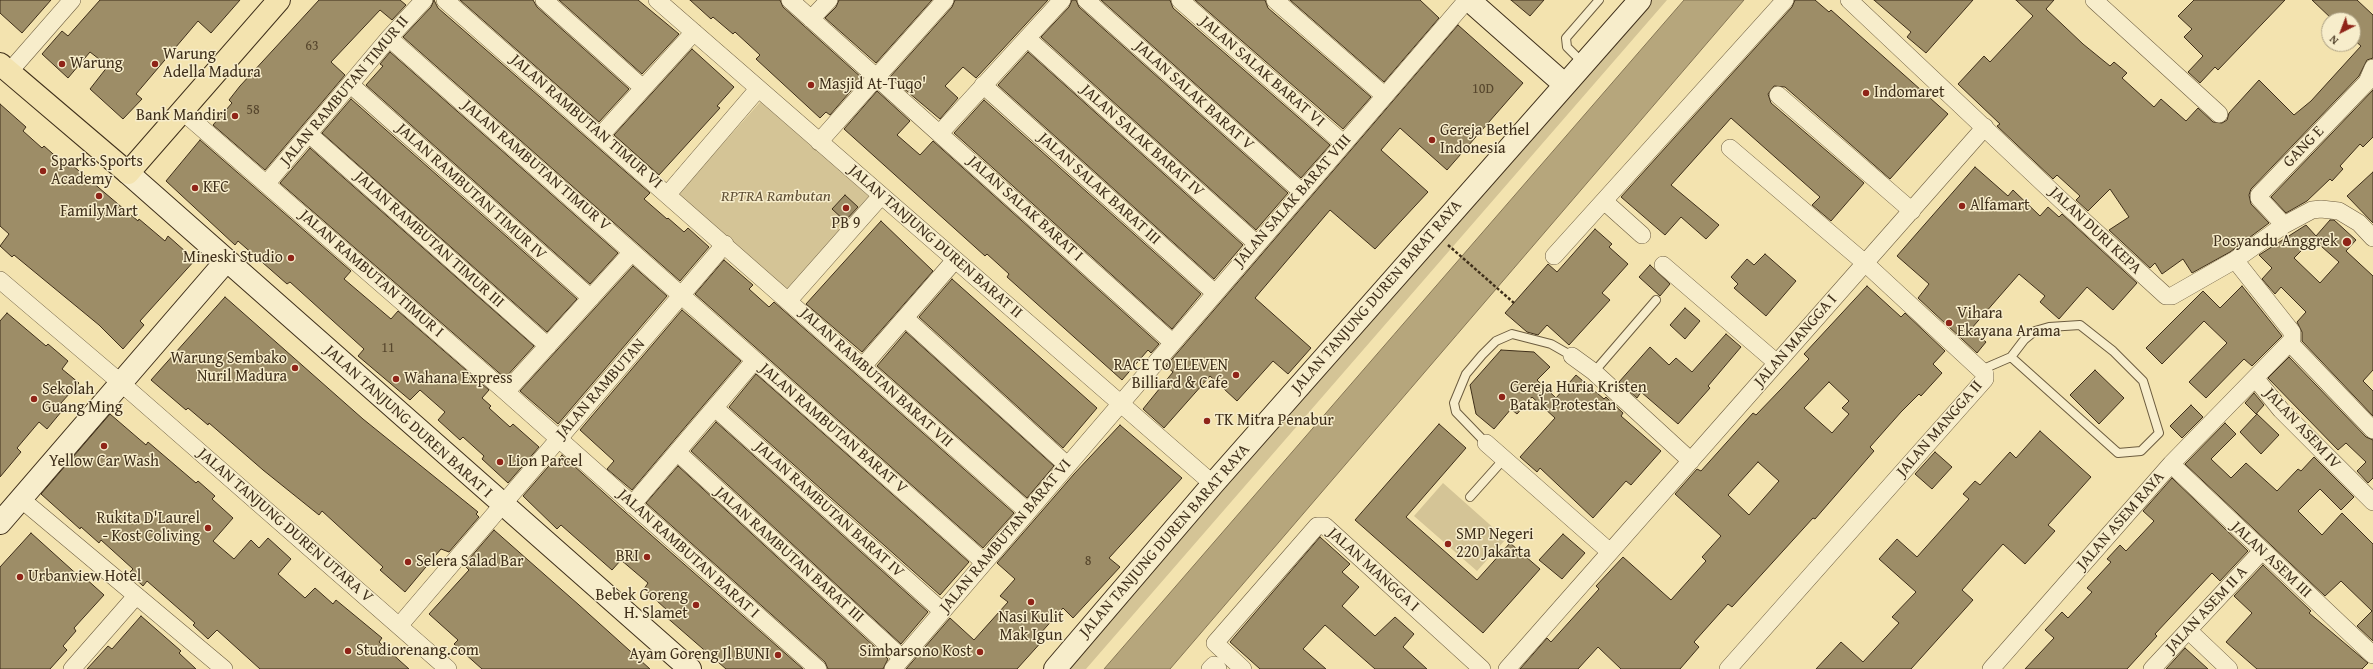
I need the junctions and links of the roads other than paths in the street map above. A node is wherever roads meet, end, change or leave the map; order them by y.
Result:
1 (72, 0) edge
2 (279, 0) edge
3 (424, 0) edge
4 (446, 0) edge
5 (544, 0) edge
6 (656, 0) edge
7 (790, 0) edge
8 (828, 0) edge
9 (945, 0) edge
10 (1062, 0) edge
11 (1086, 0) edge
12 (1180, 0) edge
13 (1275, 0) edge
14 (1468, 0) edge
15 (1599, 0) edge
16 (1640, 0) edge
17 (1785, 0) edge
18 (1849, 0) edge
19 (2094, 0) edge
20 (811, 19) junction
21 (694, 32) junction
22 (389, 38) junction
23 (1027, 38) junction
24 (1583, 63) junction
25 (4, 68) edge
26 (2373, 68) edge
27 (877, 77) junction
28 (1564, 84) junction
29 (351, 85) junction
30 (983, 85) junction
31 (643, 88) junction
32 (758, 89) junction
33 (1778, 95) dead end
34 (1385, 96) junction
35 (182, 111) junction
36 (2219, 114) dead end
37 (1985, 127) junction
38 (940, 133) junction
39 (309, 134) junction
40 (601, 135) junction
41 (819, 142) junction
42 (1343, 144) junction
43 (1730, 148) dead end
44 (128, 173) junction
45 (267, 183) junction
46 (1302, 192) junction
47 (668, 194) junction
48 (881, 196) junction
49 (1604, 201) junction
50 (1912, 211) junction
51 (2284, 225) junction
52 (1642, 235) dead end
53 (2373, 238) edge
54 (725, 244) junction
55 (1257, 244) junction
56 (632, 252) junction
57 (1554, 256) dead end
58 (227, 260) junction
59 (955, 260) junction
60 (2235, 260) junction
61 (1865, 263) junction
62 (1663, 265) dead end
63 (1, 284) edge
64 (1215, 292) junction
65 (682, 296) junction
66 (591, 298) junction
67 (789, 300) junction
68 (1656, 300) dead end
69 (905, 318) junction
70 (1172, 342) junction
71 (2290, 343) junction
72 (548, 346) junction
73 (1572, 356) joint
74 (2011, 357) junction
75 (755, 360) junction
76 (1777, 363) junction
77 (863, 366) junction
78 (1981, 370) junction
79 (1594, 372) junction
80 (2256, 379) junction
81 (121, 383) junction
82 (506, 392) junction
83 (1120, 403) junction
84 (715, 408) junction
85 (2373, 430) edge
86 (559, 439) junction
87 (1486, 443) joint
88 (677, 452) junction
89 (1504, 459) junction
90 (1691, 461) junction
91 (2171, 464) junction
92 (1067, 465) junction
93 (1213, 484) junction
94 (1470, 497) dead end
95 (21, 499) junction
96 (2373, 502) edge
97 (502, 505) junction
98 (632, 505) junction
99 (1027, 511) junction
100 (0, 524) edge
101 (1610, 552) junction
102 (2262, 552) junction
103 (984, 562) junction
104 (136, 596) junction
105 (942, 611) junction
106 (399, 626) junction
107 (2189, 631) junction
108 (2373, 655) edge
109 (897, 664) edge
110 (80, 666) edge
111 (224, 669) edge
112 (448, 669) edge
113 (690, 669) edge
114 (818, 669) edge
115 (1055, 669) edge
116 (1210, 669) edge
117 (1218, 669) edge
118 (1243, 669) edge
119 (1482, 669) edge
120 (1507, 669) edge
121 (1728, 669) edge
122 (1991, 669) edge
123 (2152, 669) edge
124 (2229, 669) edge

1 - 25 street
2 - 35 main road
3 - 22 street, JALAN RAMBUTAN TIMUR II
4 - 40 street, JALAN RAMBUTAN TIMUR VI
5 - 31 street
6 - 21 street, JALAN TANJUNG DUREN BARAT II
7 - 20 street, JALAN SALAK BARAT I
8 - 20 street
9 - 27 street
10 - 23 street
11 - 46 street, JALAN SALAK BARAT V
12 - 42 street, JALAN SALAK BARAT VI
13 - 34 street
14 - 28 street
14 - 34 street, JALAN SALAK BARAT VIII
15 - 24 lane
16 - 24 street, JALAN TANJUNG DUREN BARAT RAYA
17 - 49 street
18 - 37 street, JALAN DURI KEPA
19 - 36 street
20 - 27 street, JALAN SALAK BARAT I
21 - 31 street
21 - 32 street, JALAN TANJUNG DUREN BARAT II
22 - 29 street, JALAN RAMBUTAN TIMUR II
22 - 56 street, JALAN RAMBUTAN TIMUR V
23 - 30 street
23 - 55 street, JALAN SALAK BARAT IV
24 - 28 street, JALAN TANJUNG DUREN BARAT RAYA
25 - 44 main road
26 - 51 street, GANG E
27 - 38 street, JALAN SALAK BARAT I
27 - 41 street
28 - 93 street, JALAN TANJUNG DUREN BARAT RAYA
29 - 39 street, JALAN RAMBUTAN TIMUR II
29 - 66 street, JALAN RAMBUTAN TIMUR IV
30 - 38 street
30 - 64 street, JALAN SALAK BARAT III
31 - 40 street
32 - 41 street, JALAN TANJUNG DUREN BARAT II
32 - 47 street
33 - 50 street
34 - 42 street, JALAN SALAK BARAT VIII
35 - 44 main road
35 - 45 street, JALAN RAMBUTAN TIMUR I
37 - 50 street
37 - 60 street, JALAN DURI KEPA
38 - 70 street, JALAN SALAK BARAT I
39 - 45 street, JALAN RAMBUTAN TIMUR II
39 - 72 street, JALAN RAMBUTAN TIMUR III
40 - 47 street, JALAN RAMBUTAN TIMUR VI
41 - 48 street, JALAN TANJUNG DUREN BARAT II
42 - 46 street, JALAN SALAK BARAT VIII
43 - 61 street
44 - 58 street, JALAN TANJUNG DUREN BARAT I
45 - 82 street, JALAN RAMBUTAN TIMUR I
46 - 55 street, JALAN SALAK BARAT VIII
47 - 54 street, JALAN RAMBUTAN TIMUR VI
48 - 59 street, JALAN TANJUNG DUREN BARAT II
48 - 67 street
49 - 52 street
49 - 57 street
50 - 61 street
51 - 53 street, JALAN DURI KEPA
51 - 60 street, JALAN DURI KEPA
54 - 65 street, JALAN RAMBUTAN
54 - 67 street, JALAN RAMBUTAN BARAT VII
55 - 64 street, JALAN SALAK BARAT VIII
56 - 65 street, JALAN RAMBUTAN TIMUR V
56 - 66 street
58 - 81 street
58 - 97 street, JALAN TANJUNG DUREN BARAT I
59 - 69 street
59 - 83 street, JALAN TANJUNG DUREN BARAT II
60 - 71 street
61 - 76 street, JALAN MANGGA I
61 - 78 street, JALAN MANGGA II
62 - 76 street
63 - 81 street, JALAN TANJUNG DUREN UTARA V
64 - 70 street, JALAN SALAK BARAT VIII
65 - 75 street, JALAN RAMBUTAN BARAT V
65 - 86 street, JALAN RAMBUTAN
66 - 72 street
67 - 77 street, JALAN RAMBUTAN BARAT VII
68 - 79 lane
69 - 77 street
69 - 92 street
70 - 83 street, JALAN SALAK BARAT VIII
71 - 80 street, JALAN ASEM IV
71 - 85 street
72 - 82 street
73 - 79 street
73 - 87 lane
74 - 74 lane
74 - 78 lane
75 - 84 street
75 - 103 street, JALAN RAMBUTAN BARAT V
76 - 90 street, JALAN MANGGA I
77 - 99 street, JALAN RAMBUTAN BARAT VII
78 - 121 street, JALAN MANGGA II
79 - 90 street
80 - 91 street, JALAN ASEM RAYA
80 - 96 street, JALAN ASEM IV
81 - 95 street
81 - 106 street, JALAN TANJUNG DUREN UTARA V
82 - 86 street, JALAN RAMBUTAN TIMUR I
83 - 92 street, JALAN RAMBUTAN BARAT VI
83 - 93 street, JALAN TANJUNG DUREN BARAT II
84 - 88 street
84 - 105 street, JALAN RAMBUTAN BARAT IV
86 - 97 street, JALAN RAMBUTAN
86 - 98 street, JALAN RAMBUTAN BARAT I
87 - 89 street
88 - 98 street
88 - 109 street, JALAN RAMBUTAN BARAT III
89 - 94 lane
89 - 101 street
90 - 101 street, JALAN MANGGA I
91 - 102 street, JALAN ASEM III
91 - 122 street, JALAN ASEM RAYA
92 - 99 street, JALAN RAMBUTAN BARAT VI
93 - 115 street, JALAN TANJUNG DUREN BARAT RAYA
95 - 100 street
95 - 104 street
97 - 106 street, JALAN RAMBUTAN
97 - 113 street, JALAN TANJUNG DUREN BARAT I
98 - 114 street, JALAN RAMBUTAN BARAT I
99 - 103 street, JALAN RAMBUTAN BARAT VI
101 - 120 street, JALAN MANGGA I
102 - 107 street, JALAN ASEM II A
102 - 108 street, JALAN ASEM III
103 - 105 street, JALAN RAMBUTAN BARAT VI
104 - 110 street
104 - 111 street
105 - 109 street, JALAN RAMBUTAN BARAT VI
106 - 112 street, JALAN TANJUNG DUREN UTARA V
107 - 123 street, JALAN ASEM II A
107 - 124 street
116 - 117 street
118 - 119 street, JALAN MANGGA I

